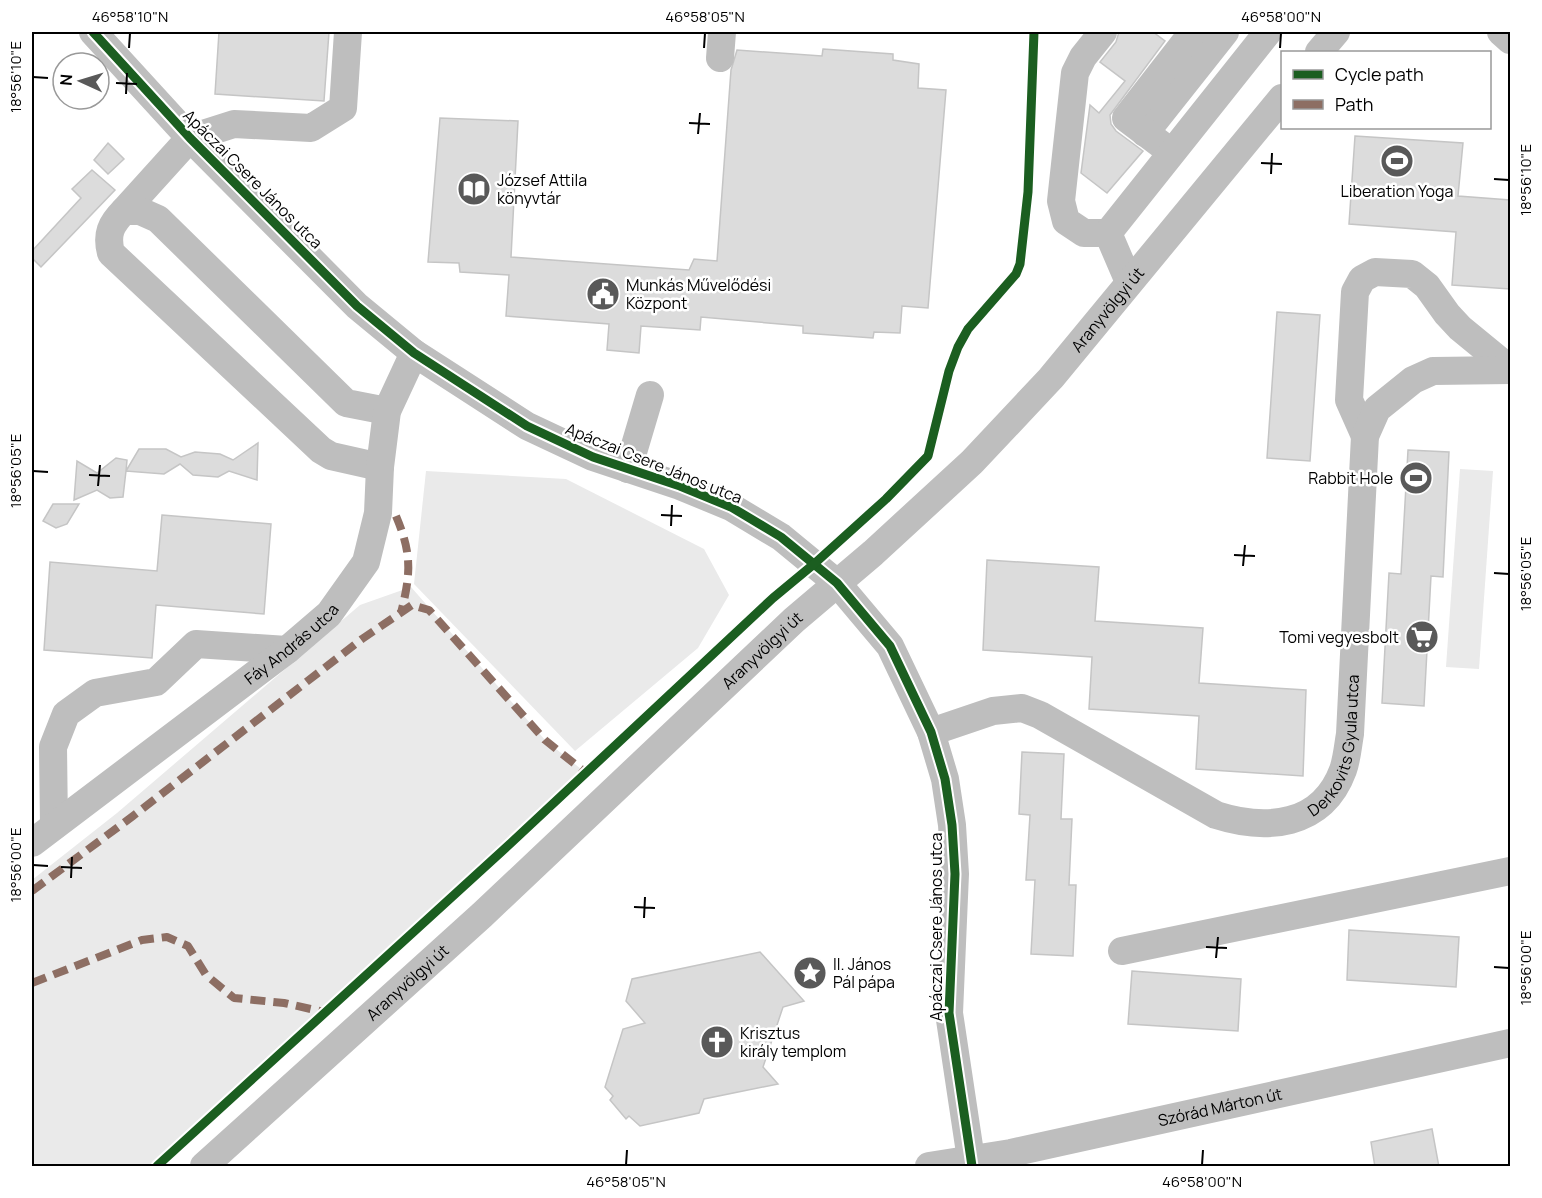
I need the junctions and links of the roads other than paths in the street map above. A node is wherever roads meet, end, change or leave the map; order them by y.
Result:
1 (93, 32) edge
2 (348, 32) edge
3 (1103, 32) edge
4 (1193, 32) edge
5 (1225, 32) edge
6 (1268, 32) edge
7 (1336, 32) edge
8 (1501, 32) edge
9 (1510, 40) edge
10 (1320, 51) edge
11 (1281, 99) edge
12 (1145, 133) junction
13 (190, 138) junction
14 (1171, 152) junction
15 (124, 211) junction
16 (1108, 233) junction
17 (1129, 282) junction
18 (414, 353) junction
19 (1510, 370) edge
20 (650, 395) dead end
21 (387, 411) junction
22 (1365, 436) junction
23 (380, 467) junction
24 (628, 469) junction
25 (837, 583) junction
26 (287, 650) junction
27 (931, 732) junction
28 (43, 835) edge
29 (1510, 871) edge
30 (1122, 951) dead end
31 (1510, 1043) edge
32 (972, 1163) edge
33 (204, 1167) edge
34 (929, 1167) edge

1 - 13 street, Apáczai Csere János utca
2 - 13 street, Apáczai Csere János utca
3 - 16 street
4 - 12 street
5 - 12 street
6 - 14 street
7 - 10 street
8 - 9 street
11 - 17 street, Aranyvölgyi út
12 - 14 street
13 - 15 street
13 - 18 street, Apáczai Csere János utca
14 - 16 street
15 - 21 street
15 - 23 street
16 - 17 street
17 - 25 street, Aranyvölgyi út
18 - 21 street, Fáy András utca
18 - 24 street, Apáczai Csere János utca
19 - 22 street, Derkovits Gyula utca
19 - 22 street
20 - 24 street
21 - 23 street, Fáy András utca
22 - 27 street, Derkovits Gyula utca
23 - 26 street, Fáy András utca
24 - 25 street, Apáczai Csere János utca
25 - 27 street, Apáczai Csere János utca
25 - 33 street, Aranyvölgyi út
26 - 28 street, Fáy András utca
26 - 28 street
27 - 32 street, Apáczai Csere János utca
29 - 30 street
31 - 32 street, Szórád Márton út
32 - 34 street, Szórád Márton út

